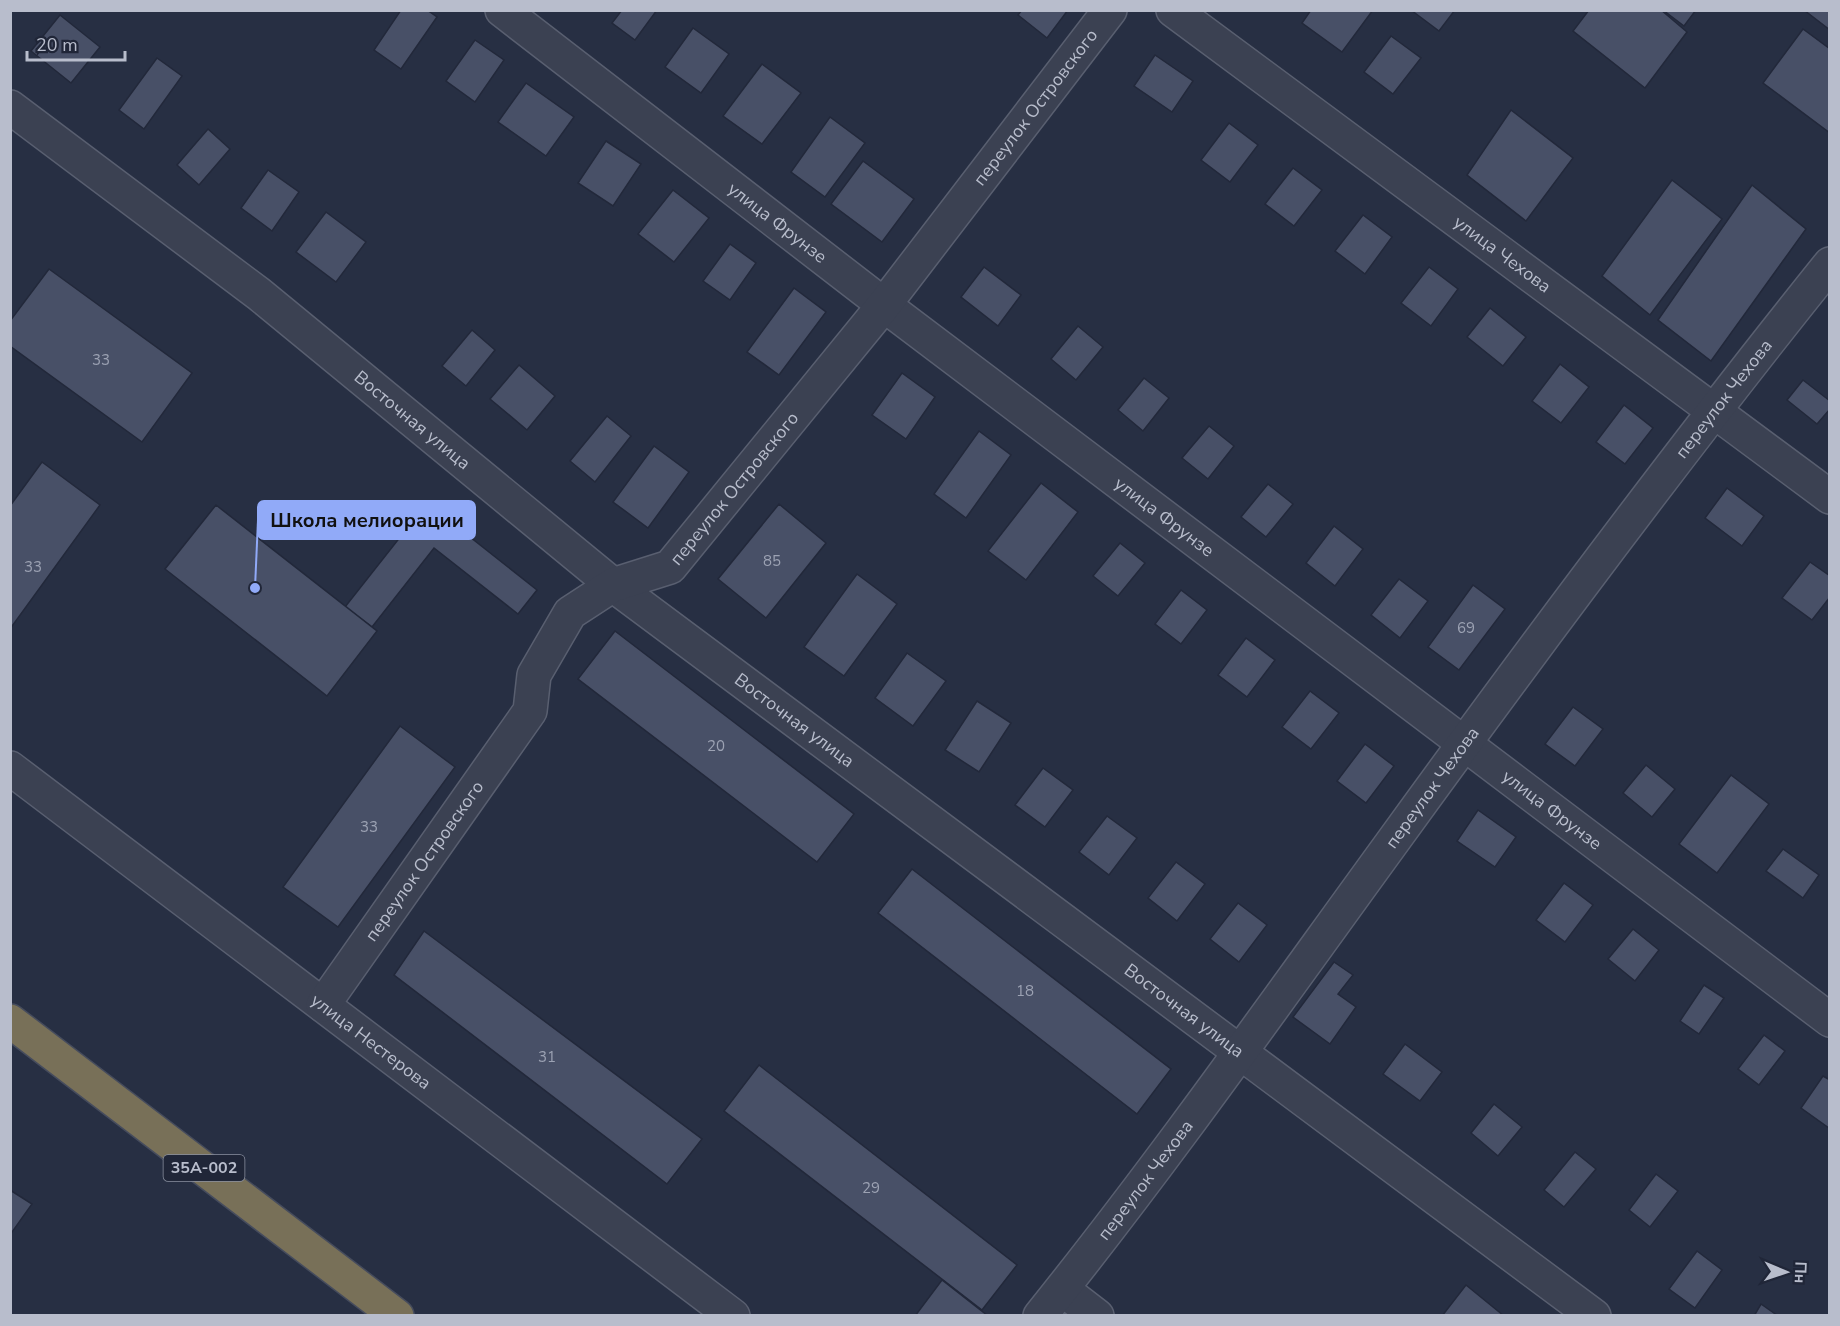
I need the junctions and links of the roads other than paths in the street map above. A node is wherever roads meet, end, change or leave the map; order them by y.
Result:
1 (502, 10) edge
2 (1110, 10) edge
3 (1173, 10) edge
4 (10, 107) edge
5 (1830, 264) edge
6 (884, 305) junction
7 (1713, 409) junction
8 (1830, 497) edge
9 (613, 585) junction
10 (1464, 743) junction
11 (10, 768) edge
12 (323, 1005) junction
13 (1830, 1020) edge
14 (10, 1021) edge
15 (1239, 1052) junction
16 (1062, 1288) junction
17 (397, 1316) edge
18 (733, 1316) edge
19 (1040, 1316) edge
20 (1097, 1316) edge
21 (1594, 1316) edge

1 - 6 street, улица Фрунзе
2 - 6 street, переулок Островского
3 - 7 street, улица Чехова
4 - 9 street, Восточная улица
5 - 7 street, переулок Чехова
6 - 9 street, переулок Островского
6 - 10 street, улица Фрунзе
7 - 8 street, улица Чехова
7 - 10 street, переулок Чехова
9 - 12 street, переулок Островского
9 - 15 street, Восточная улица
10 - 13 street, улица Фрунзе
10 - 15 street, переулок Чехова
11 - 12 street, улица Нестерова
12 - 18 street, улица Нестерова
14 - 17 highway, 35А-002
15 - 16 street, переулок Чехова
15 - 21 street, Восточная улица
16 - 19 street, переулок Чехова
16 - 20 street

